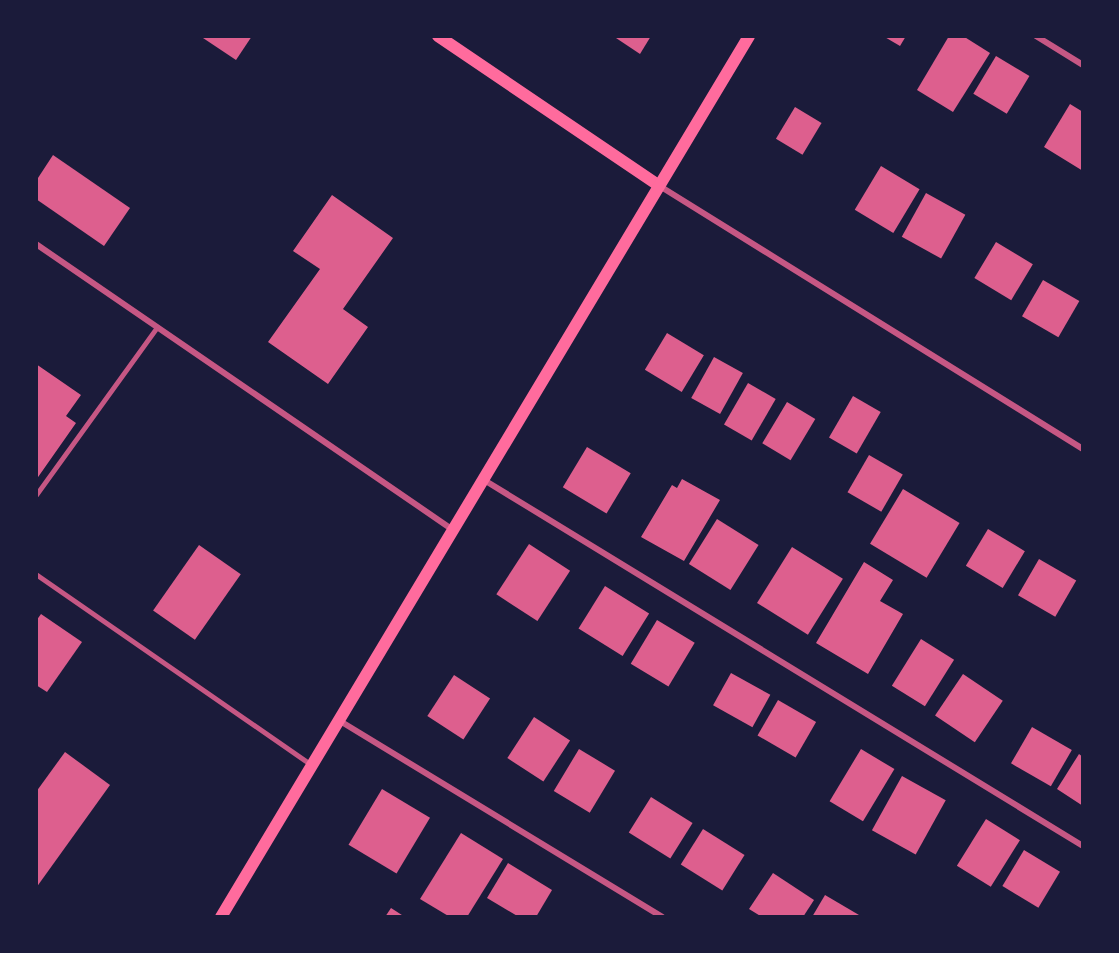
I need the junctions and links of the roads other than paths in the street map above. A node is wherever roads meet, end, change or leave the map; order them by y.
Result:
1 (438, 36) edge
2 (749, 36) edge
3 (1036, 36) edge
4 (1083, 65) edge
5 (658, 185) junction
6 (36, 244) edge
7 (157, 327) junction
8 (1083, 449) edge
9 (483, 480) junction
10 (36, 495) edge
11 (454, 530) junction
12 (36, 574) edge
13 (340, 721) junction
14 (312, 766) junction
15 (1083, 846) edge
16 (221, 917) edge
17 (662, 917) edge

1 - 5 main road
2 - 5 main road
3 - 4 street
5 - 8 street
5 - 9 main road
6 - 7 street
7 - 10 lane
7 - 11 street
9 - 11 main road
9 - 15 street
11 - 13 main road
12 - 14 lane
13 - 14 main road
13 - 17 street
14 - 16 main road

